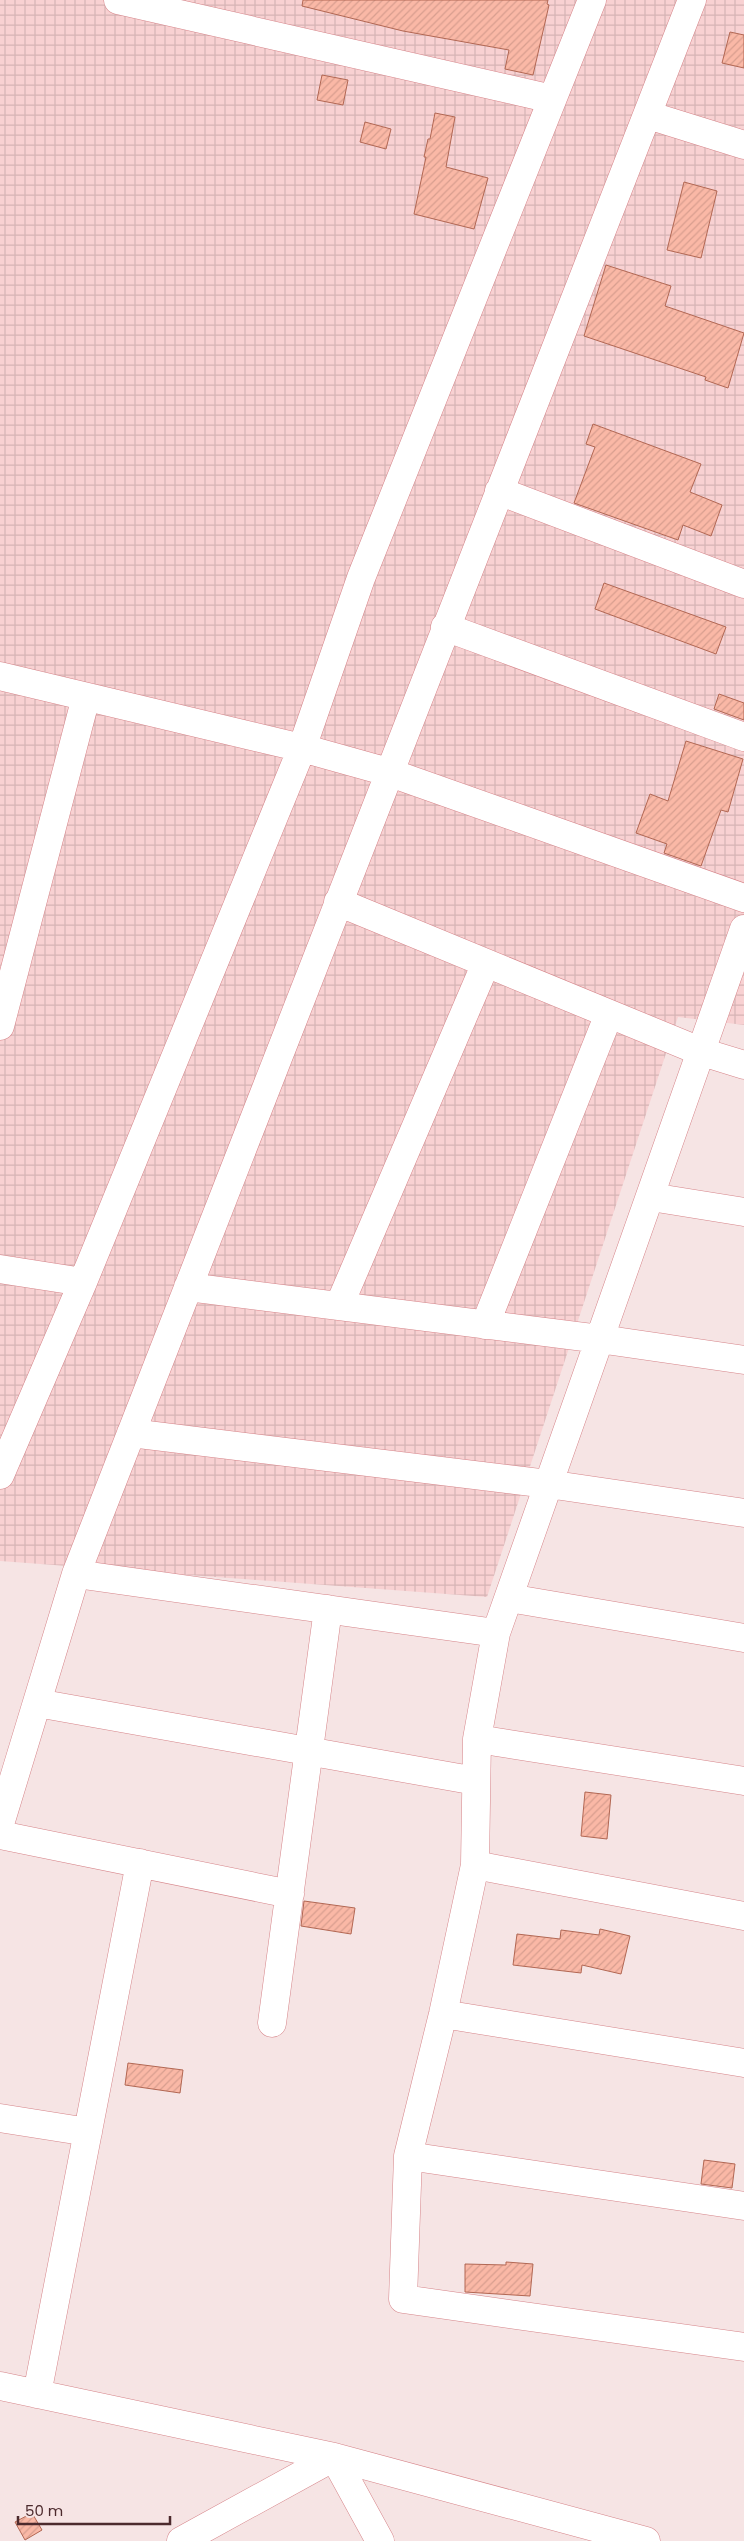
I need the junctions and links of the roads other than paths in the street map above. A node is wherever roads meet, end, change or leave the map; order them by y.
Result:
1 (118, 0) edge
2 (592, 0) edge
3 (692, 0) edge
4 (552, 99) junction
5 (648, 115) junction
6 (744, 144) edge
7 (499, 491) junction
8 (744, 584) edge
9 (445, 627) junction
10 (0, 676) edge
11 (86, 696) junction
12 (744, 737) edge
13 (302, 748) junction
14 (388, 772) junction
15 (744, 898) edge
16 (338, 902) junction
17 (744, 929) edge
18 (486, 963) junction
19 (609, 1014) junction
20 (0, 1026) edge
21 (702, 1052) junction
22 (744, 1065) edge
23 (651, 1197) junction
24 (744, 1212) edge
25 (0, 1269) edge
26 (83, 1282) junction
27 (188, 1287) junction
28 (339, 1306) junction
29 (485, 1325) junction
30 (600, 1339) junction
31 (744, 1360) edge
32 (131, 1433) junction
33 (0, 1475) edge
34 (548, 1484) junction
35 (744, 1513) edge
36 (76, 1574) junction
37 (509, 1598) junction
38 (328, 1609) junction
39 (496, 1633) junction
40 (744, 1638) edge
41 (37, 1703) junction
42 (477, 1738) junction
43 (310, 1752) junction
44 (476, 1781) junction
45 (744, 1781) edge
46 (0, 1824) edge
47 (0, 1835) edge
48 (140, 1864) junction
49 (475, 1865) junction
50 (290, 1894) junction
51 (744, 1916) edge
52 (443, 2014) junction
53 (272, 2023) dead end
54 (744, 2063) edge
55 (0, 2118) edge
56 (88, 2132) junction
57 (408, 2156) junction
58 (744, 2206) edge
59 (744, 2347) edge
60 (0, 2386) edge
61 (38, 2394) junction
62 (334, 2458) junction
63 (599, 2534) edge
64 (180, 2541) edge
65 (380, 2541) edge
66 (646, 2541) edge

1 - 4 street
2 - 4 street
3 - 5 street
4 - 13 street
5 - 6 street
5 - 7 street
7 - 8 street
7 - 9 street
9 - 12 street
9 - 14 street
10 - 11 street
11 - 13 street
11 - 20 street
13 - 14 street
13 - 26 street
14 - 15 street
14 - 16 street
16 - 18 street
16 - 27 street
17 - 21 street
18 - 19 street
18 - 28 street
19 - 21 street
19 - 29 street
21 - 22 street
21 - 23 street
23 - 24 street
23 - 30 street
25 - 26 street
26 - 33 street
27 - 28 street
27 - 32 street
28 - 29 street
29 - 30 street
30 - 31 street
30 - 34 street
32 - 34 street
32 - 36 street
34 - 35 street
34 - 37 street
36 - 38 street
36 - 41 street
37 - 39 street
37 - 40 street
38 - 39 street
38 - 43 street
39 - 42 street
41 - 43 street
41 - 46 street
42 - 44 street
42 - 45 street
43 - 44 street
43 - 50 street
44 - 49 street
47 - 48 street
48 - 50 street
48 - 56 street
49 - 51 street
49 - 52 street
50 - 53 street
52 - 54 street
52 - 57 street
55 - 56 street
56 - 61 street
57 - 58 street
57 - 59 street
60 - 61 street
61 - 62 street
62 - 63 street
62 - 64 street
62 - 65 street
63 - 66 street

